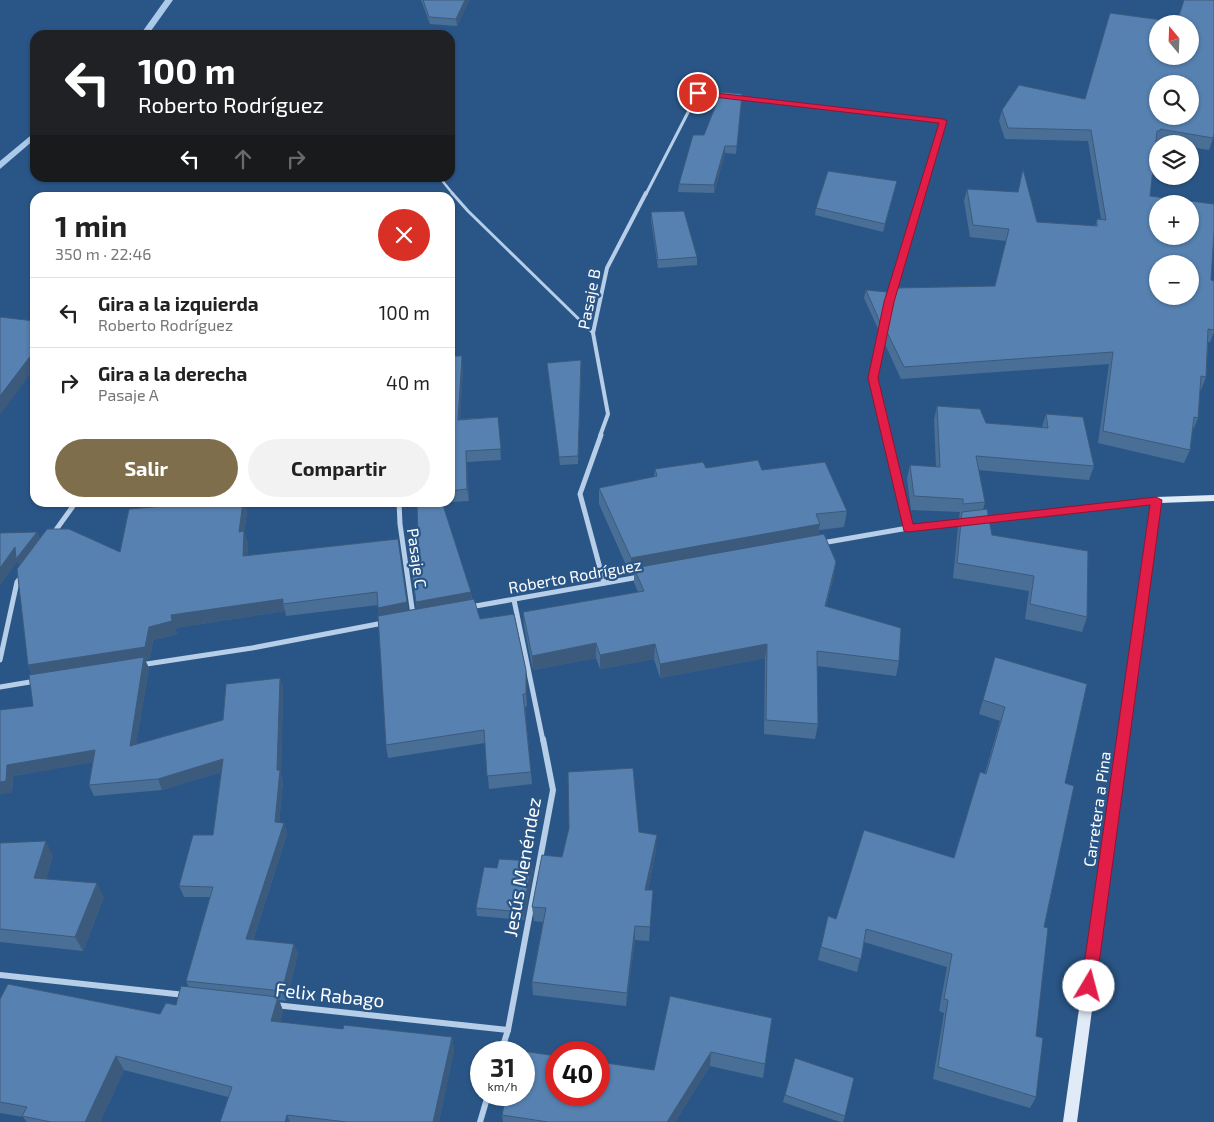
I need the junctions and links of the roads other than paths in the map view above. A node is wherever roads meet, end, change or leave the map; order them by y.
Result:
1 (443, 182) edge
2 (452, 192) edge
3 (455, 196) edge
4 (593, 333) junction
5 (1214, 498) edge
6 (1156, 500) junction
7 (72, 507) edge
8 (399, 507) edge
9 (976, 520) edge
10 (966, 521) edge
11 (908, 528) junction
12 (47, 542) edge
13 (820, 544) edge
14 (23, 574) edge
15 (643, 576) edge
16 (604, 583) junction
17 (514, 600) junction
18 (459, 610) edge
19 (423, 616) edge
20 (414, 618) junction
21 (404, 620) edge
22 (385, 623) edge
23 (0, 660) edge
24 (136, 666) edge
25 (39, 681) edge
26 (0, 687) edge
27 (0, 975) edge
28 (196, 996) edge
29 (264, 1004) edge
30 (508, 1030) junction
31 (504, 1041) edge
32 (485, 1106) edge
33 (480, 1122) edge
34 (1070, 1122) edge

1 - 2 lane
3 - 4 lane
4 - 11 street, Pasaje B
4 - 16 street, Pasaje B
5 - 6 street
6 - 9 street
6 - 34 street, Carretera a Pina
7 - 12 street
8 - 20 street, Pasaje C
10 - 11 street
11 - 13 street
14 - 23 street
15 - 16 street, Roberto Rodríguez
16 - 17 street, Roberto Rodríguez
17 - 18 street, Roberto Rodríguez
17 - 30 street, Jesús Menéndez
19 - 20 street
20 - 21 street
22 - 24 street
25 - 26 street
27 - 28 street
29 - 30 street, Felix Rabago
30 - 31 street, Jesús Menéndez
32 - 33 street

